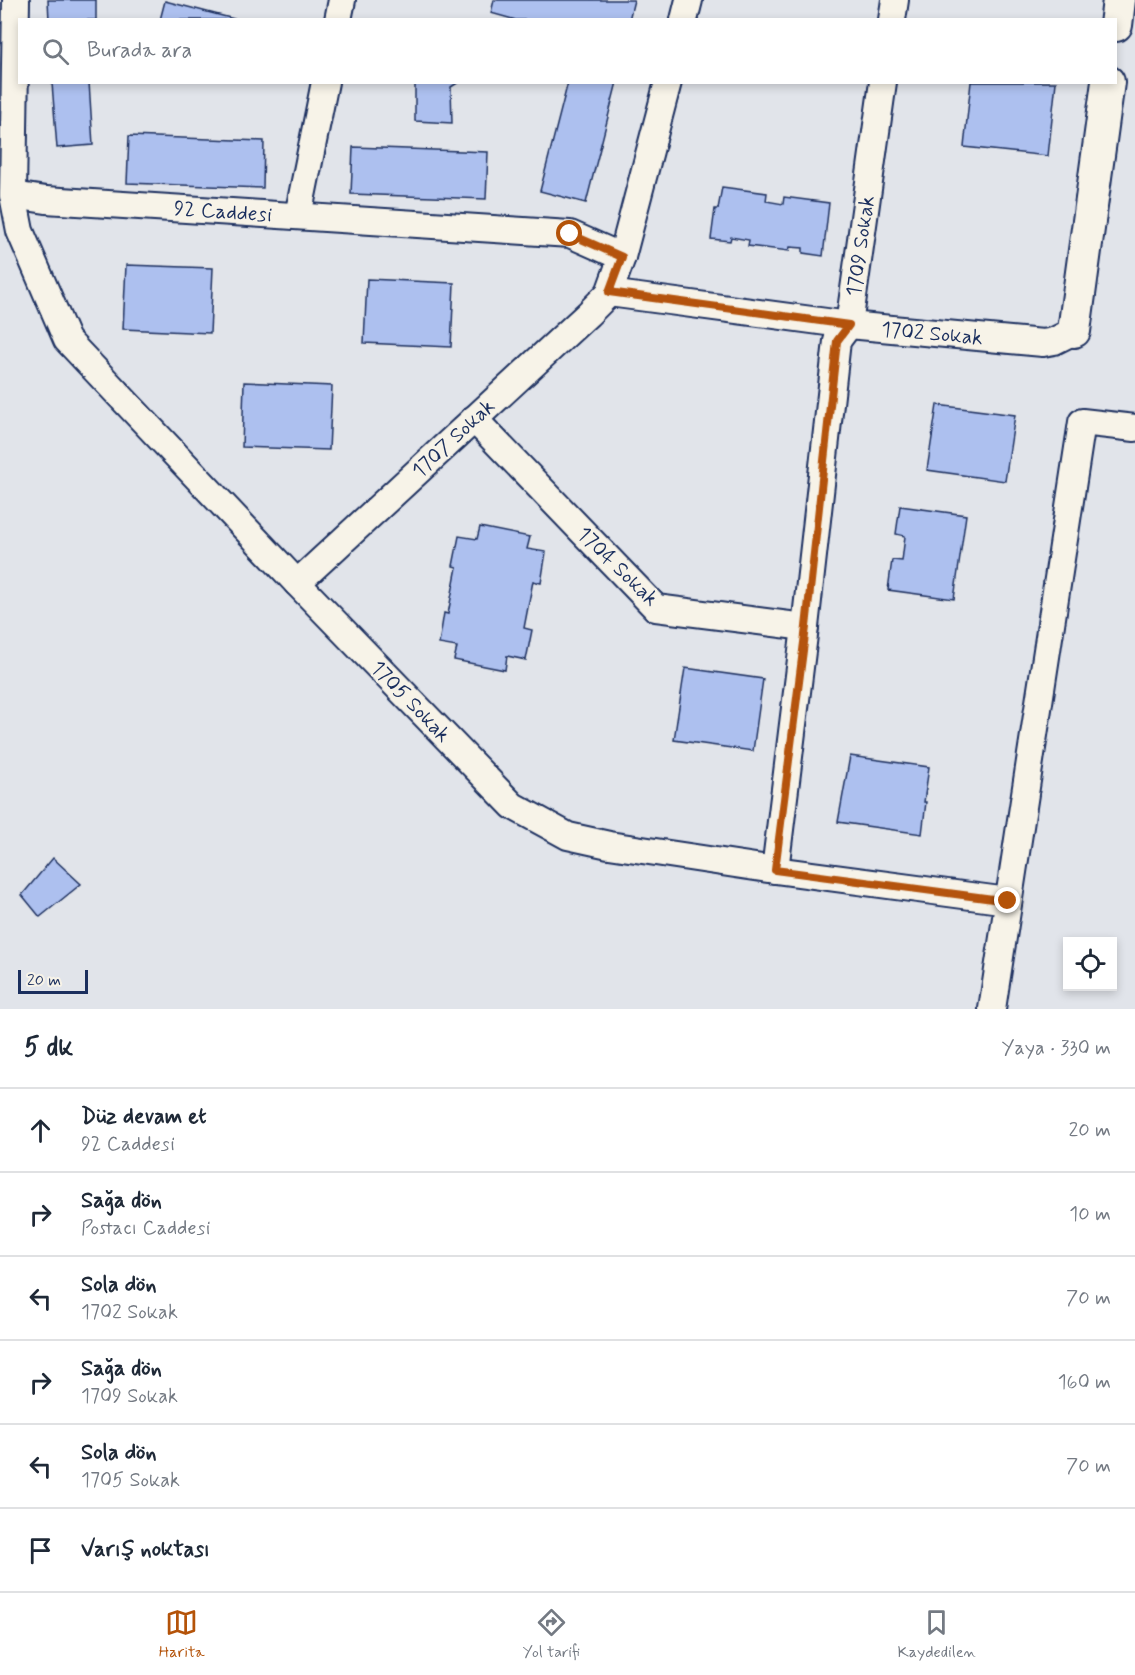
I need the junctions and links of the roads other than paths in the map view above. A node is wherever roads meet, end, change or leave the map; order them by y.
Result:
1 (16, 0) edge
2 (342, 0) edge
3 (689, 0) edge
4 (895, 0) edge
5 (1119, 0) edge
6 (338, 18) edge
7 (684, 18) edge
8 (892, 18) edge
9 (1117, 18) edge
10 (325, 84) edge
11 (667, 84) edge
12 (883, 84) edge
13 (1108, 84) edge
14 (13, 195) junction
15 (298, 216) junction
16 (622, 257) junction
17 (609, 292) junction
18 (849, 325) junction
19 (1074, 331) joint
20 (474, 419) junction
21 (1135, 428) edge
22 (297, 583) junction
23 (806, 627) junction
24 (775, 870) junction
25 (1008, 901) junction
26 (992, 1009) edge

1 - 14 street
2 - 6 street
3 - 7 street
4 - 8 street
5 - 9 street
10 - 15 street
11 - 16 street
12 - 18 street, 1709 Sokak
13 - 19 street
14 - 15 street, 92 Caddesi
14 - 22 street, 1705 Sokak
15 - 16 street, 92 Caddesi
16 - 17 street
17 - 18 street, 1702 Sokak
17 - 20 street, 1707 Sokak
18 - 19 street, 1702 Sokak
18 - 23 street, 1709 Sokak
20 - 22 street, 1707 Sokak
20 - 23 street, 1704 Sokak
21 - 25 street
22 - 24 street, 1705 Sokak
23 - 24 street, 1709 Sokak
24 - 25 street, 1705 Sokak
25 - 26 street

